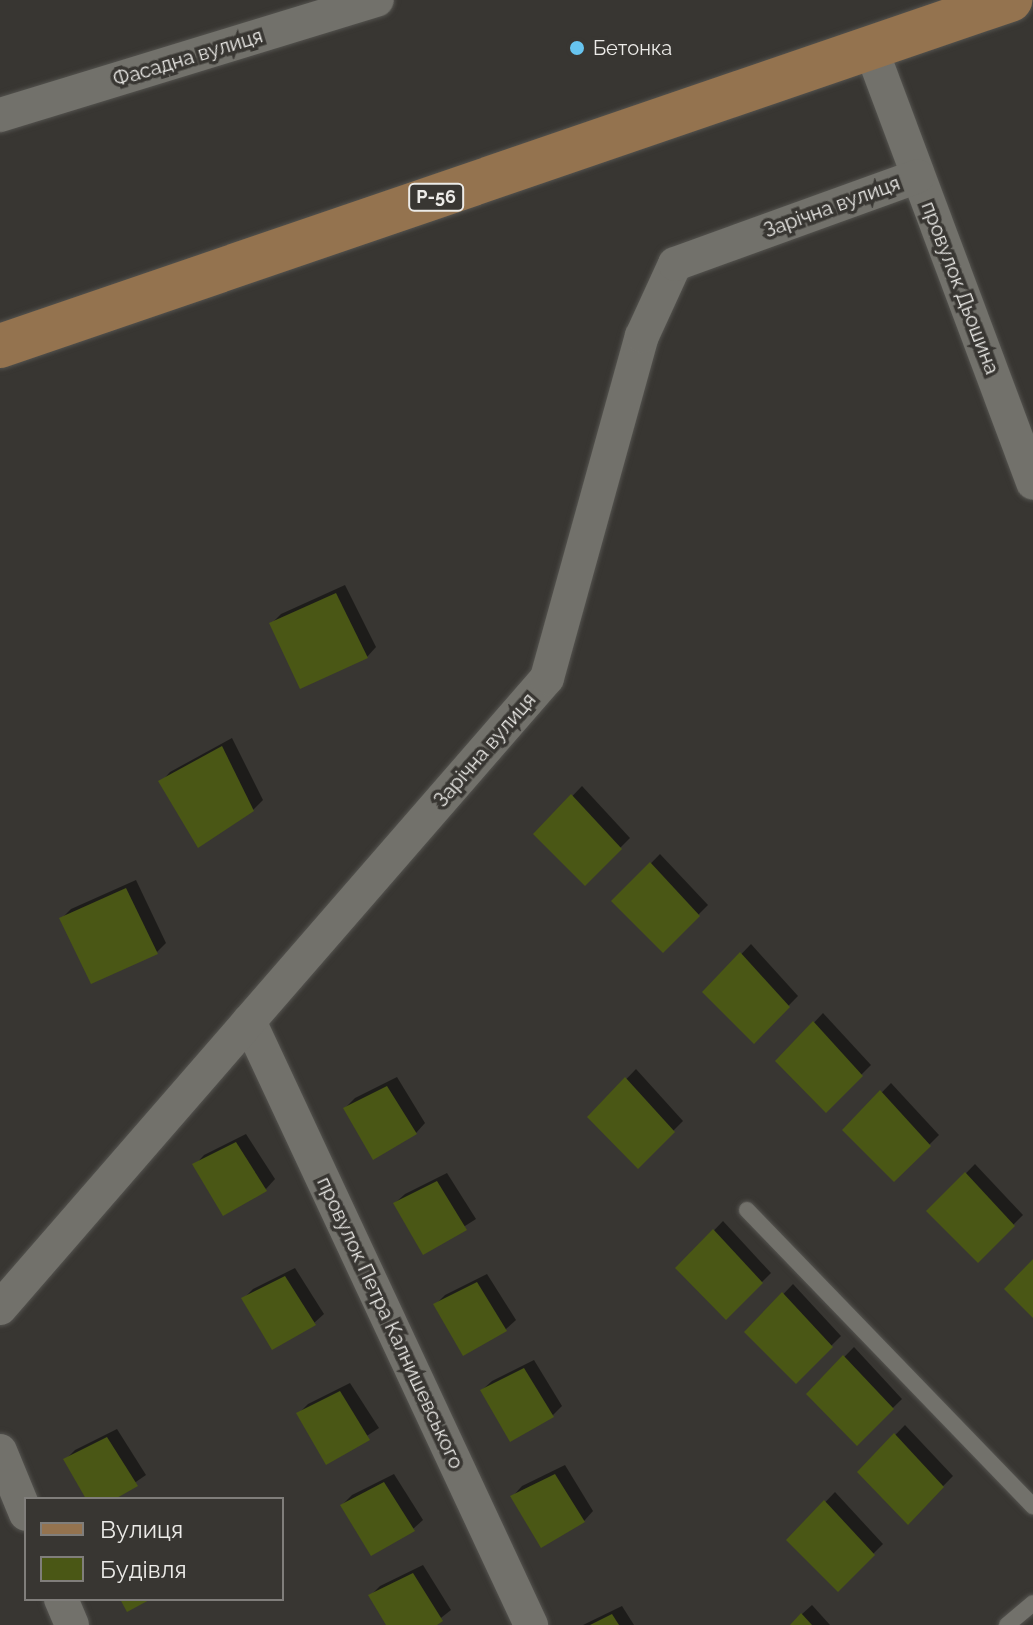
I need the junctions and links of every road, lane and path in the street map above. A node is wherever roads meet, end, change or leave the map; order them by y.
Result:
1 (377, 0) edge
2 (1010, 0) edge
3 (871, 49) junction
4 (0, 115) edge
5 (918, 176) junction
6 (0, 346) edge
7 (1033, 483) edge
8 (249, 1021) junction
9 (747, 1210) dead end
10 (0, 1308) edge
11 (0, 1451) edge
12 (1033, 1506) edge
13 (24, 1509) edge
14 (62, 1601) edge
15 (1033, 1603) edge
16 (72, 1625) edge
17 (531, 1625) edge
18 (1007, 1625) edge

1 - 4 street, Фасадна вулиця
2 - 3 main road, Р-56
3 - 5 street, провулок Дьошина
3 - 6 main road, Р-56
5 - 7 street, провулок Дьошина
5 - 8 street, Зарічна вулиця
8 - 10 street, Зарічна вулиця
8 - 17 street, провулок Петра Калнишевського
9 - 12 lane
11 - 13 street
14 - 16 street
15 - 18 lane

